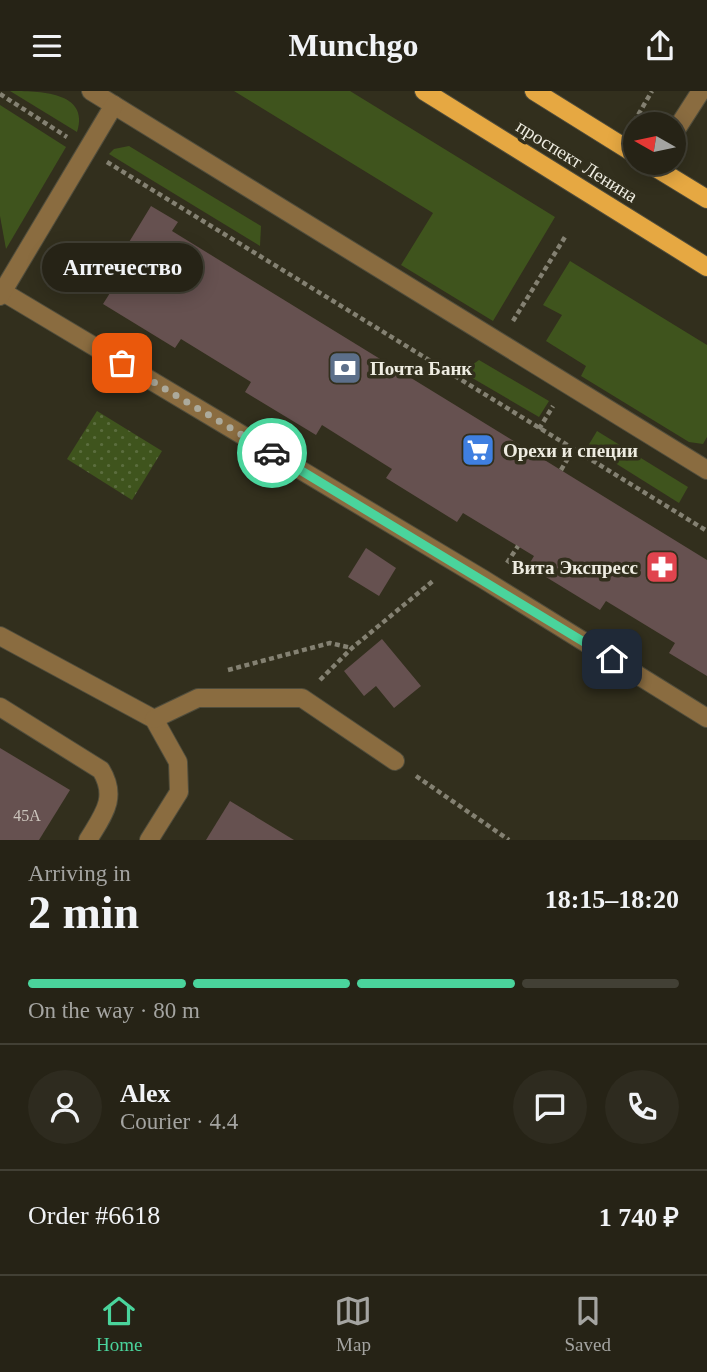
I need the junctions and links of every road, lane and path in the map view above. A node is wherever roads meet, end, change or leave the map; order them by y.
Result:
1 (91, 91) edge
2 (424, 91) edge
3 (534, 91) edge
4 (652, 91) edge
5 (701, 91) edge
6 (0, 94) edge
7 (114, 105) junction
8 (640, 112) edge
9 (686, 114) edge
10 (623, 147) edge
11 (87, 150) junction
12 (669, 175) edge
13 (707, 199) edge
14 (565, 237) dead end
15 (707, 267) edge
16 (536, 284) dead end
17 (1, 294) edge
18 (573, 450) junction
19 (561, 470) dead end
20 (707, 470) edge
21 (707, 531) edge
22 (455, 562) junction
23 (0, 636) edge
24 (352, 648) junction
25 (223, 671) dead end
26 (302, 698) junction
27 (0, 707) edge
28 (707, 718) edge
29 (154, 719) junction
30 (395, 761) joint
31 (88, 840) edge
32 (149, 840) edge
33 (509, 840) edge

1 - 7 street
2 - 15 main road, проспект Ленина
3 - 10 main road, проспект Ленина
4 - 8 path
5 - 9 street
6 - 11 path
7 - 11 street
7 - 20 street
11 - 17 street
11 - 18 path
12 - 13 main road, проспект Ленина
14 - 16 path
17 - 22 street
18 - 19 path
18 - 21 path
22 - 24 path
22 - 28 street
23 - 29 street
24 - 25 path
24 - 26 path
26 - 29 street
26 - 30 street
27 - 31 street
29 - 32 street
30 - 33 path

